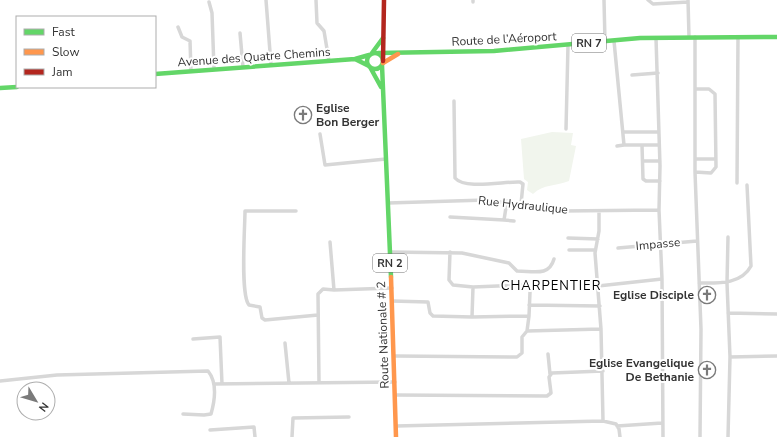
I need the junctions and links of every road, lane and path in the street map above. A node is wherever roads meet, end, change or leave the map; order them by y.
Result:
1 (266, 0) edge
2 (316, 0) edge
3 (384, 0) edge
4 (604, 0) edge
5 (648, 0) edge
6 (688, 1) edge
7 (209, 2) dead end
8 (178, 27) dead end
9 (240, 33) dead end
10 (384, 36) junction
11 (689, 37) junction
12 (695, 37) junction
13 (738, 37) junction
14 (777, 37) edge
15 (656, 38) junction
16 (614, 40) junction
17 (605, 42) junction
18 (568, 45) junction
19 (401, 52) junction
20 (378, 53) junction
21 (384, 53) junction
22 (371, 54) junction
23 (355, 59) junction
24 (328, 61) junction
25 (383, 63) junction
26 (270, 65) junction
27 (370, 66) junction
28 (243, 67) junction
29 (214, 69) junction
30 (191, 71) junction
31 (658, 73) junction
32 (156, 74) edge
33 (632, 75) dead end
34 (16, 87) edge
35 (0, 88) edge
36 (382, 89) junction
37 (695, 89) junction
38 (454, 101) dead end
39 (566, 129) dead end
40 (623, 132) junction
41 (659, 132) junction
42 (320, 134) dead end
43 (624, 145) junction
44 (642, 145) junction
45 (659, 145) junction
46 (617, 146) dead end
47 (386, 159) junction
48 (695, 159) junction
49 (716, 159) junction
50 (643, 161) junction
51 (660, 161) junction
52 (695, 172) junction
53 (660, 181) junction
54 (737, 183) dead end
55 (747, 185) dead end
56 (506, 201) junction
57 (388, 203) junction
58 (522, 204) junction
59 (659, 210) junction
60 (296, 211) dead end
61 (599, 211) junction
62 (450, 217) dead end
63 (504, 220) junction
64 (514, 221) dead end
65 (728, 237) dead end
66 (568, 238) dead end
67 (598, 239) junction
68 (697, 241) junction
69 (330, 242) dead end
70 (660, 244) junction
71 (618, 248) dead end
72 (569, 250) dead end
73 (594, 250) junction
74 (390, 252) junction
75 (450, 252) junction
76 (554, 259) dead end
77 (662, 279) junction
78 (699, 283) junction
79 (727, 283) junction
80 (521, 285) dead end
81 (598, 286) junction
82 (473, 287) junction
83 (392, 288) junction
84 (334, 290) junction
85 (530, 292) dead end
86 (392, 301) junction
87 (529, 305) junction
88 (600, 306) junction
89 (728, 313) junction
90 (777, 314) edge
91 (318, 315) junction
92 (528, 316) junction
93 (472, 318) junction
94 (601, 329) junction
95 (527, 331) junction
96 (193, 339) dead end
97 (285, 343) dead end
98 (548, 354) dead end
99 (394, 356) junction
100 (777, 356) edge
101 (730, 357) junction
102 (603, 371) junction
103 (550, 374) junction
104 (0, 381) edge
105 (395, 382) junction
106 (289, 383) junction
107 (319, 383) junction
108 (214, 384) junction
109 (222, 384) junction
110 (395, 395) junction
111 (182, 414) dead end
112 (349, 417) dead end
113 (603, 421) junction
114 (662, 423) junction
115 (396, 426) junction
116 (617, 426) junction
117 (210, 430) dead end
118 (255, 437) edge
119 (292, 437) edge
120 (396, 437) edge
121 (620, 437) edge
122 (663, 437) edge
123 (700, 437) edge
124 (728, 437) edge

1 - 26 street
2 - 24 street
3 - 10 main road, Route Nationale # 2
4 - 17 street
5 - 6 street
6 - 11 street
7 - 29 street
8 - 30 street
9 - 28 street
10 - 21 main road, Route Nationale # 2
10 - 22 main road
11 - 12 main road, Route de l’Aéroport / RN 7
11 - 15 main road, Route de l’Aéroport / RN 7
12 - 13 main road, Route de l’Aéroport / RN 7
12 - 37 street
13 - 14 main road, Route de l’Aéroport / RN 7
13 - 54 street
15 - 16 main road, Route de l’Aéroport / RN 7
15 - 31 street
16 - 17 main road, Route de l’Aéroport / RN 7
16 - 40 street
17 - 18 main road, Route de l’Aéroport / RN 7
18 - 19 main road, Route de l’Aéroport / RN 7
18 - 39 street
19 - 21 main road, Route de l’Aéroport / RN 7
19 - 25 main road
20 - 21 main road, Route de l’Aéroport / RN 7
20 - 22 main road
20 - 25 main road
21 - 25 main road, Route Nationale # 2
22 - 23 main road, Avenue des Quatre Chemins
22 - 27 main road
23 - 24 main road, Avenue des Quatre Chemins
23 - 27 main road
24 - 26 main road, Avenue des Quatre Chemins
25 - 27 main road
25 - 36 main road, Route Nationale # 2 / RN 2
26 - 28 main road, Avenue des Quatre Chemins
27 - 36 main road, Route Nationale # 2 / RN 2
28 - 29 main road, Avenue des Quatre Chemins
29 - 30 main road, Avenue des Quatre Chemins
30 - 32 main road, Avenue des Quatre Chemins
31 - 33 street
31 - 41 street
34 - 35 main road
36 - 47 main road, Route Nationale # 2 / RN 2
37 - 48 street
37 - 49 street
38 - 58 street
40 - 41 street
40 - 43 street
41 - 45 street
42 - 47 street
43 - 44 street
43 - 46 street
44 - 45 street
44 - 50 street
45 - 51 street
47 - 57 main road, Route Nationale # 2 / RN 2
48 - 49 street
48 - 52 street
49 - 52 street
50 - 51 street
50 - 53 street
51 - 53 street
52 - 68 street
53 - 59 street
55 - 79 street
56 - 57 street, Rue Hydraulique
56 - 58 street, Rue Hydraulique
56 - 63 street
57 - 74 main road, Route Nationale # 2 / RN 2
58 - 61 street, Rue Hydraulique
59 - 61 street, Rue Hydraulique
59 - 70 street
60 - 91 street
61 - 67 street
62 - 63 street
63 - 64 street
65 - 79 street
66 - 67 street
67 - 73 street
68 - 70 street, Impasse
68 - 78 street
69 - 84 street
70 - 71 street, Impasse
70 - 77 street
72 - 73 street
73 - 81 street
74 - 75 street
74 - 83 main road, Route Nationale # 2 / RN 2
75 - 76 street
75 - 82 street
77 - 81 street
77 - 114 street
78 - 79 street
78 - 123 street
79 - 89 street
80 - 82 street
81 - 88 street
82 - 93 street
83 - 84 street
83 - 86 main road, Route Nationale # 2 / RN 2
84 - 91 street
85 - 87 street
86 - 93 street
86 - 99 main road, Route Nationale # 2 / RN 2
87 - 88 street
87 - 92 street
88 - 94 street
89 - 90 street
89 - 101 street
91 - 107 street
92 - 93 street
92 - 95 street
94 - 95 street
94 - 102 street
95 - 99 street
96 - 109 street
97 - 106 street
98 - 103 street
99 - 105 main road, Route Nationale # 2 / RN 2
100 - 101 street
101 - 124 street
102 - 103 street
102 - 113 street
103 - 110 street
104 - 108 street
105 - 107 street
105 - 110 main road, Route Nationale # 2 / RN 2
106 - 107 street
106 - 109 street
108 - 109 street
108 - 111 street
110 - 115 main road, Route Nationale # 2 / RN 2
112 - 119 street
113 - 115 street
113 - 116 street
114 - 116 street
114 - 122 street
115 - 120 main road, Route Nationale # 2 / RN 2
116 - 121 street
117 - 118 street

